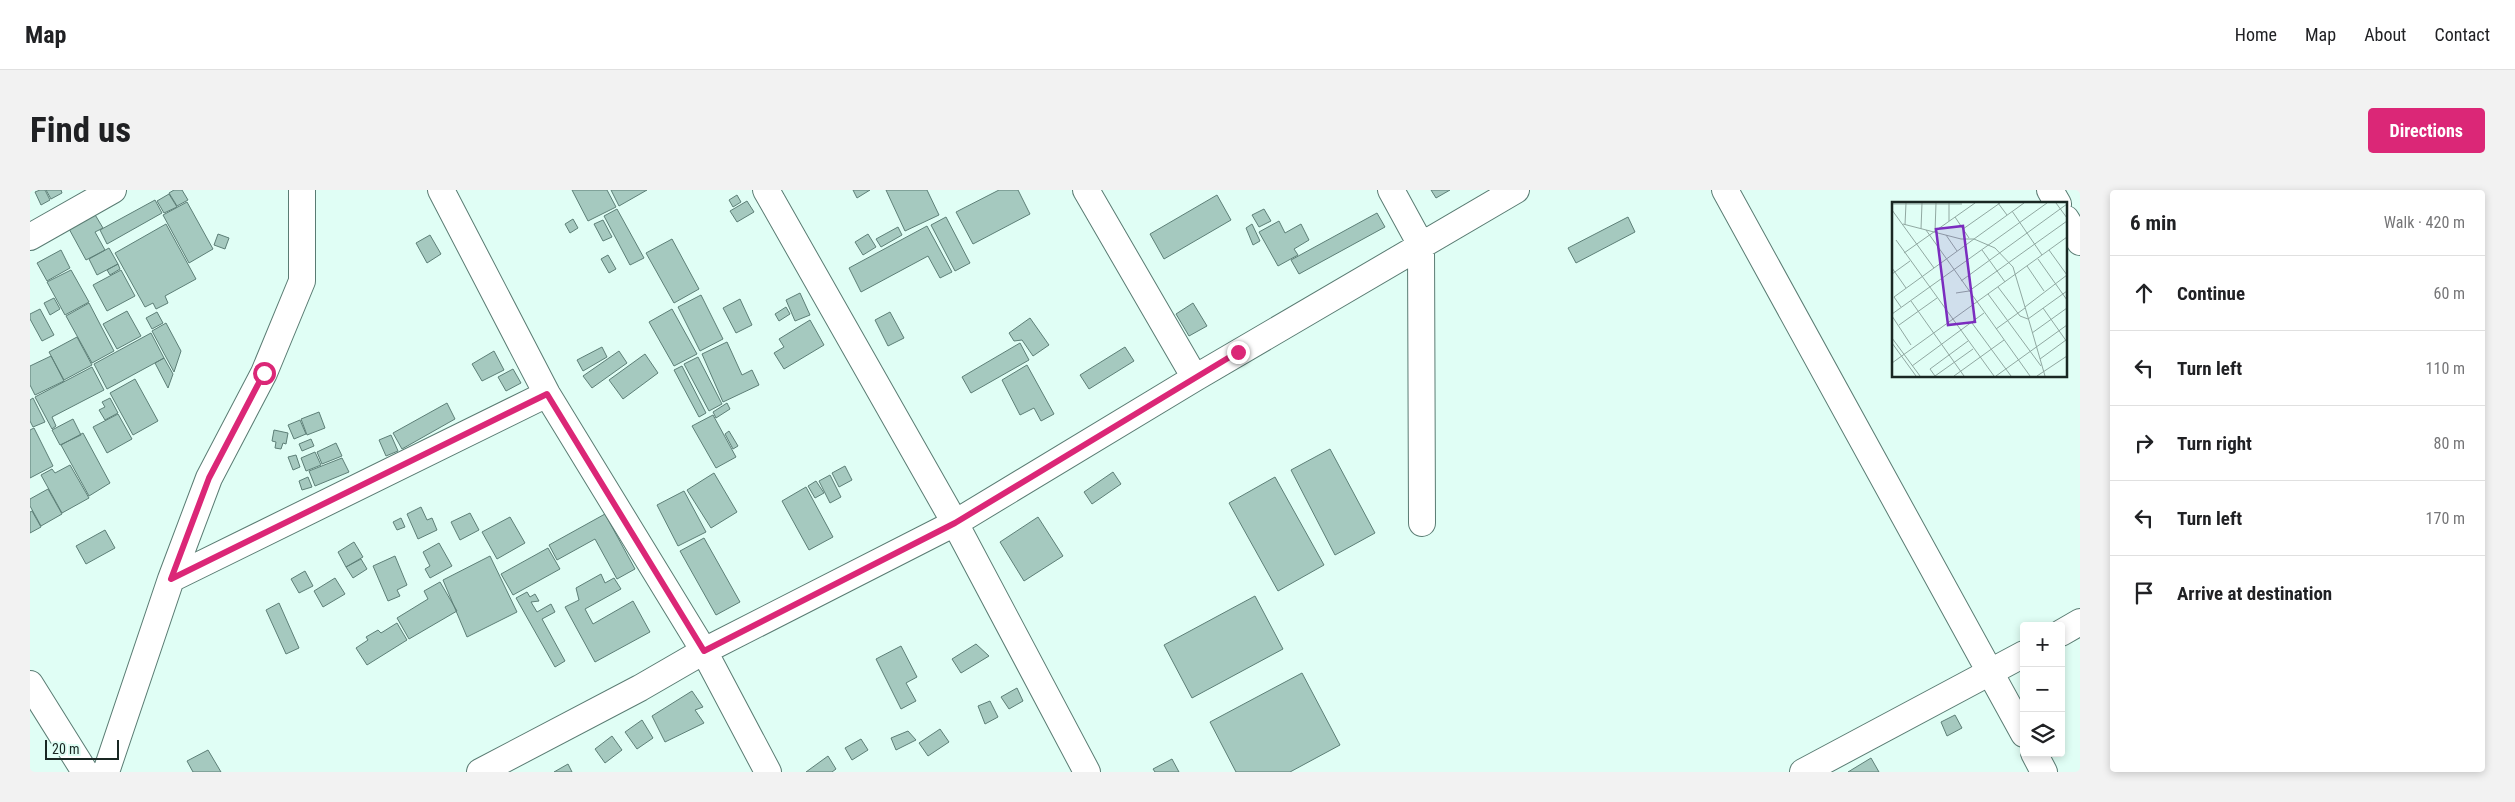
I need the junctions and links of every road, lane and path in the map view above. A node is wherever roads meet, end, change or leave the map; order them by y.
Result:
1 (302, 190) edge
2 (441, 190) edge
3 (766, 190) edge
4 (1086, 190) edge
5 (1391, 190) edge
6 (1516, 190) edge
7 (1725, 190) edge
8 (2050, 190) edge
9 (99, 193) edge
10 (2057, 202) edge
11 (2068, 222) edge
12 (30, 237) edge
13 (2080, 242) edge
14 (1421, 245) junction
15 (1195, 378) junction
16 (547, 394) junction
17 (955, 523) junction
18 (1422, 523) dead end
19 (171, 579) junction
20 (2080, 622) edge
21 (2065, 631) edge
22 (704, 651) junction
23 (2020, 656) edge
24 (1990, 673) junction
25 (30, 684) edge
26 (2020, 727) edge
27 (2036, 757) edge
28 (85, 772) edge
29 (106, 772) edge
30 (480, 772) edge
31 (768, 772) edge
32 (1087, 772) edge
33 (1803, 772) edge
34 (2044, 772) edge

1 - 19 street
2 - 16 street
3 - 17 street
4 - 15 street
5 - 14 street
6 - 14 street
7 - 24 street
8 - 10 street
9 - 12 street
11 - 13 street
14 - 15 street
14 - 18 street
15 - 17 street
16 - 19 street
16 - 22 street
17 - 22 street
17 - 32 street
19 - 29 street
20 - 21 street
22 - 30 street
22 - 31 street
23 - 24 street
24 - 26 street
24 - 33 street
25 - 28 street
27 - 34 street

